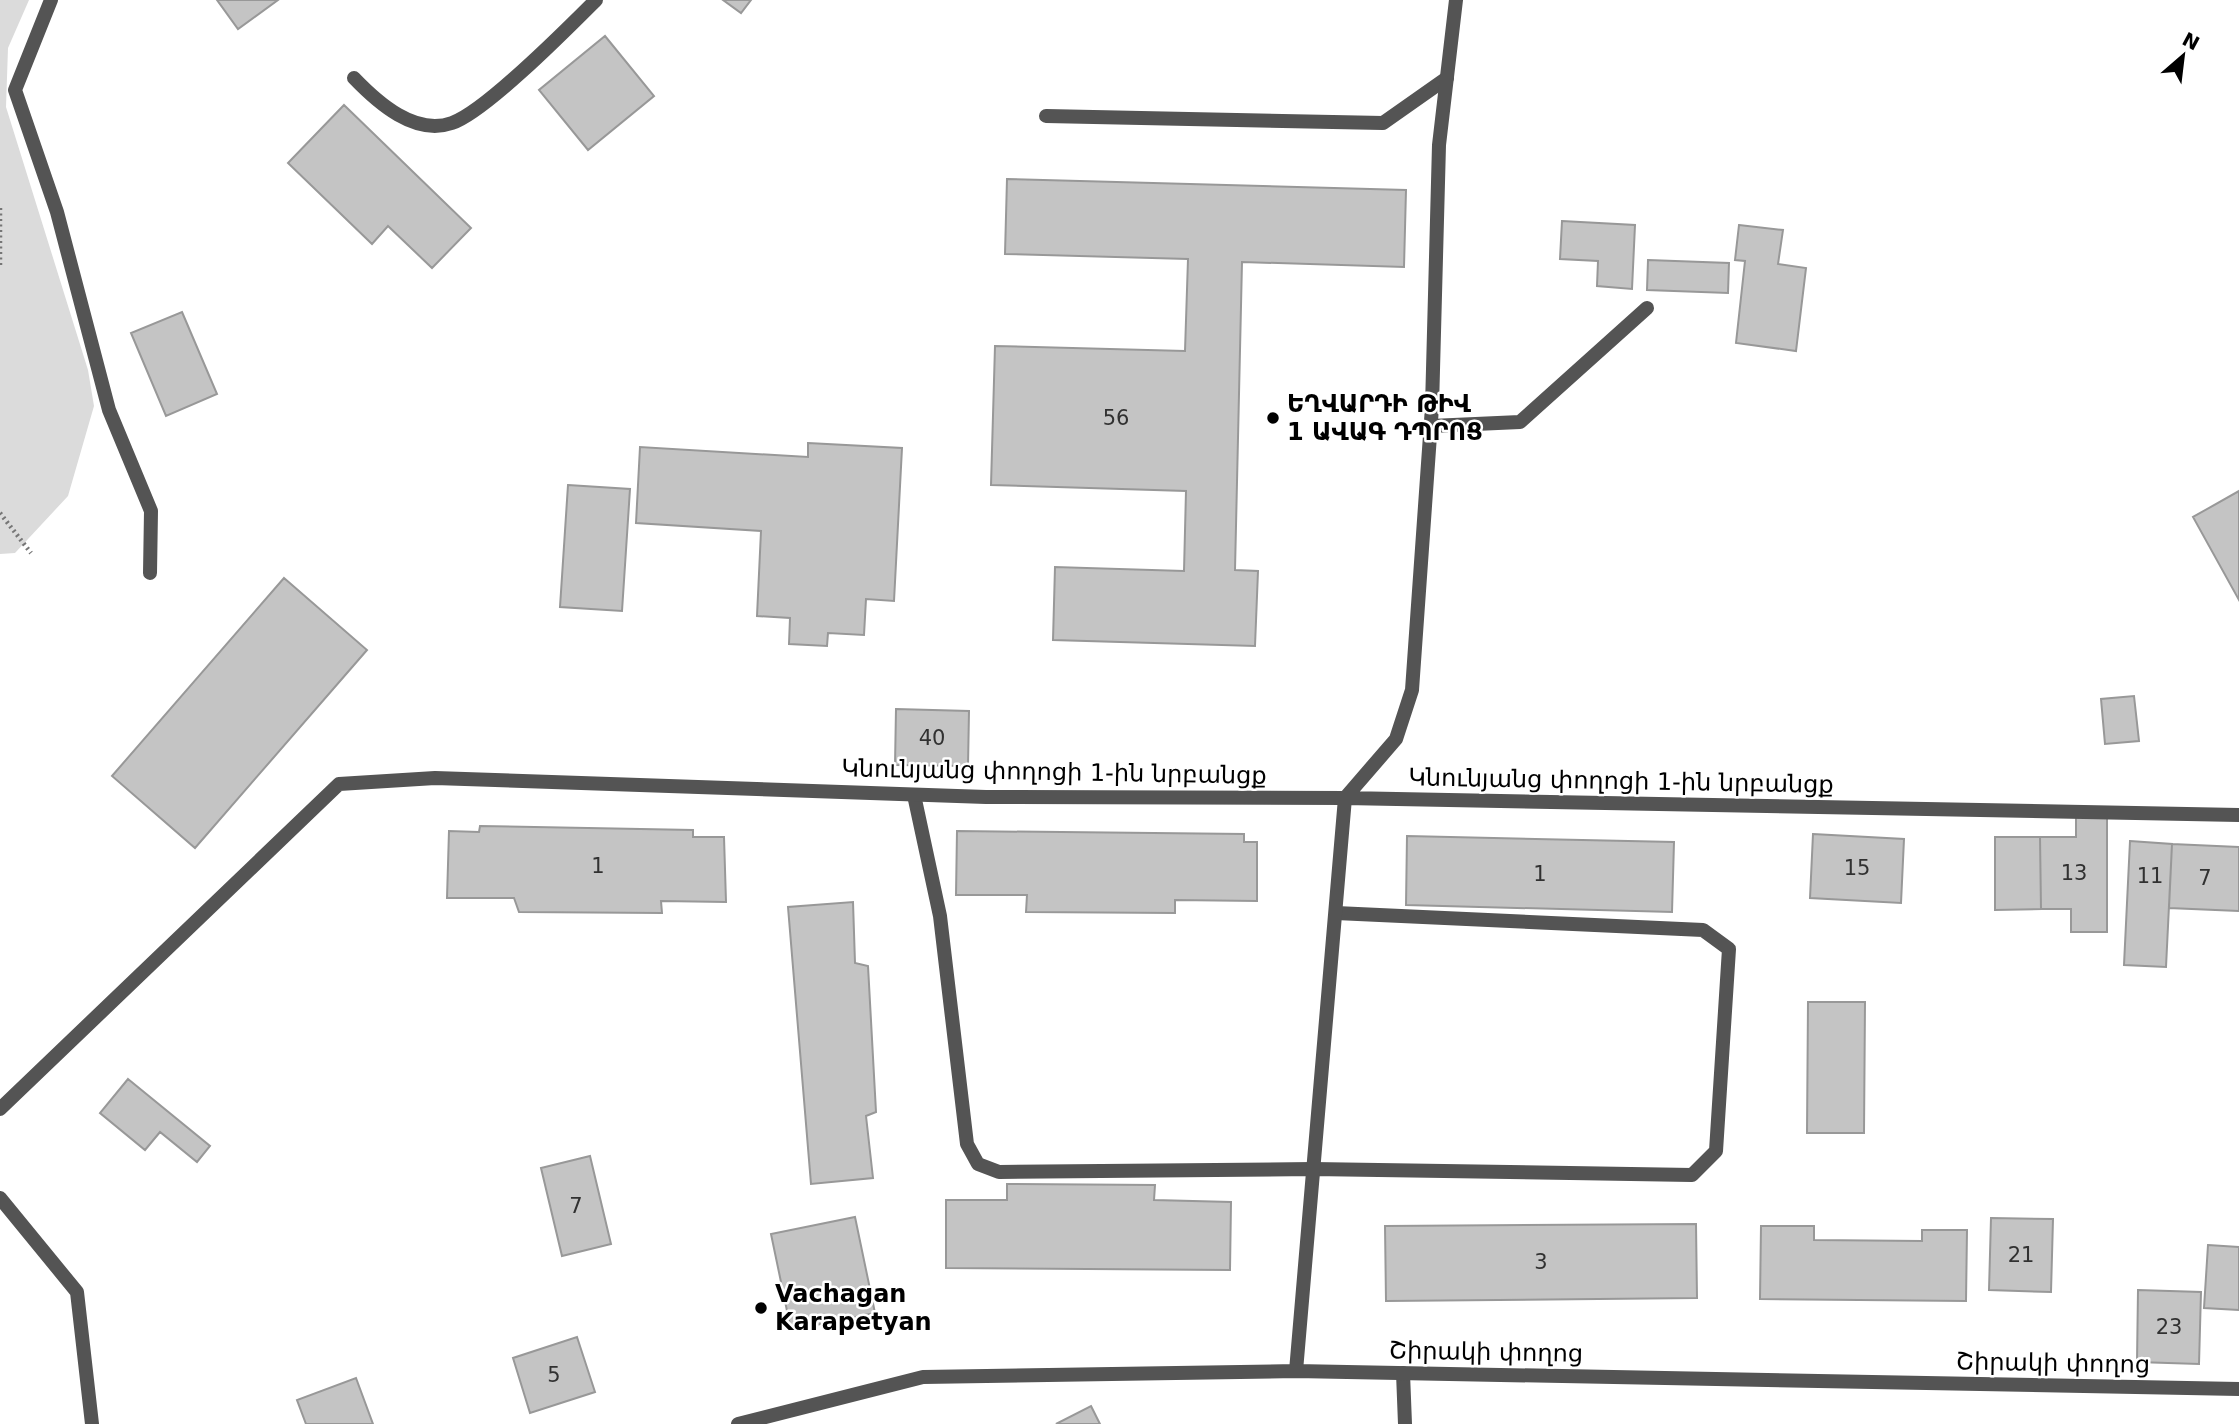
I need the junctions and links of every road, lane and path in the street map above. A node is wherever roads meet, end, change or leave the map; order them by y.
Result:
1 (51, 0) edge
2 (596, 0) edge
3 (1456, 0) edge
4 (354, 78) dead end
5 (1447, 78) junction
6 (1046, 116) dead end
7 (0, 208) edge
8 (0, 268) edge
9 (1647, 309) dead end
10 (1431, 426) junction
11 (0, 513) edge
12 (31, 553) dead end
13 (150, 573) dead end
14 (914, 795) junction
15 (1345, 799) junction
16 (2239, 815) edge
17 (1336, 913) junction
18 (0, 1109) edge
19 (1313, 1169) junction
20 (0, 1198) edge
21 (1296, 1371) junction
22 (1403, 1373) junction
23 (2239, 1389) edge
24 (92, 1424) edge
25 (738, 1424) edge
26 (1405, 1424) edge

1 - 13 street
2 - 4 street
3 - 5 street
5 - 6 street
5 - 10 street
7 - 8 path
9 - 10 street
10 - 15 street
11 - 12 path
14 - 15 street, Կնունյանց փողոցի 1-ին նրբանցք
14 - 18 street, Կնունյանց փողոցի 1-ին նրբանցք
14 - 19 street
15 - 16 street, Կնունյանց փողոցի 1-ին նրբանցք
15 - 17 street
17 - 19 street
17 - 19 street
19 - 21 street
20 - 24 street
21 - 22 street, Շիրակի փողոց
21 - 25 street, Շիրակի փողոց
22 - 23 street, Շիրակի փողոց
22 - 26 street

